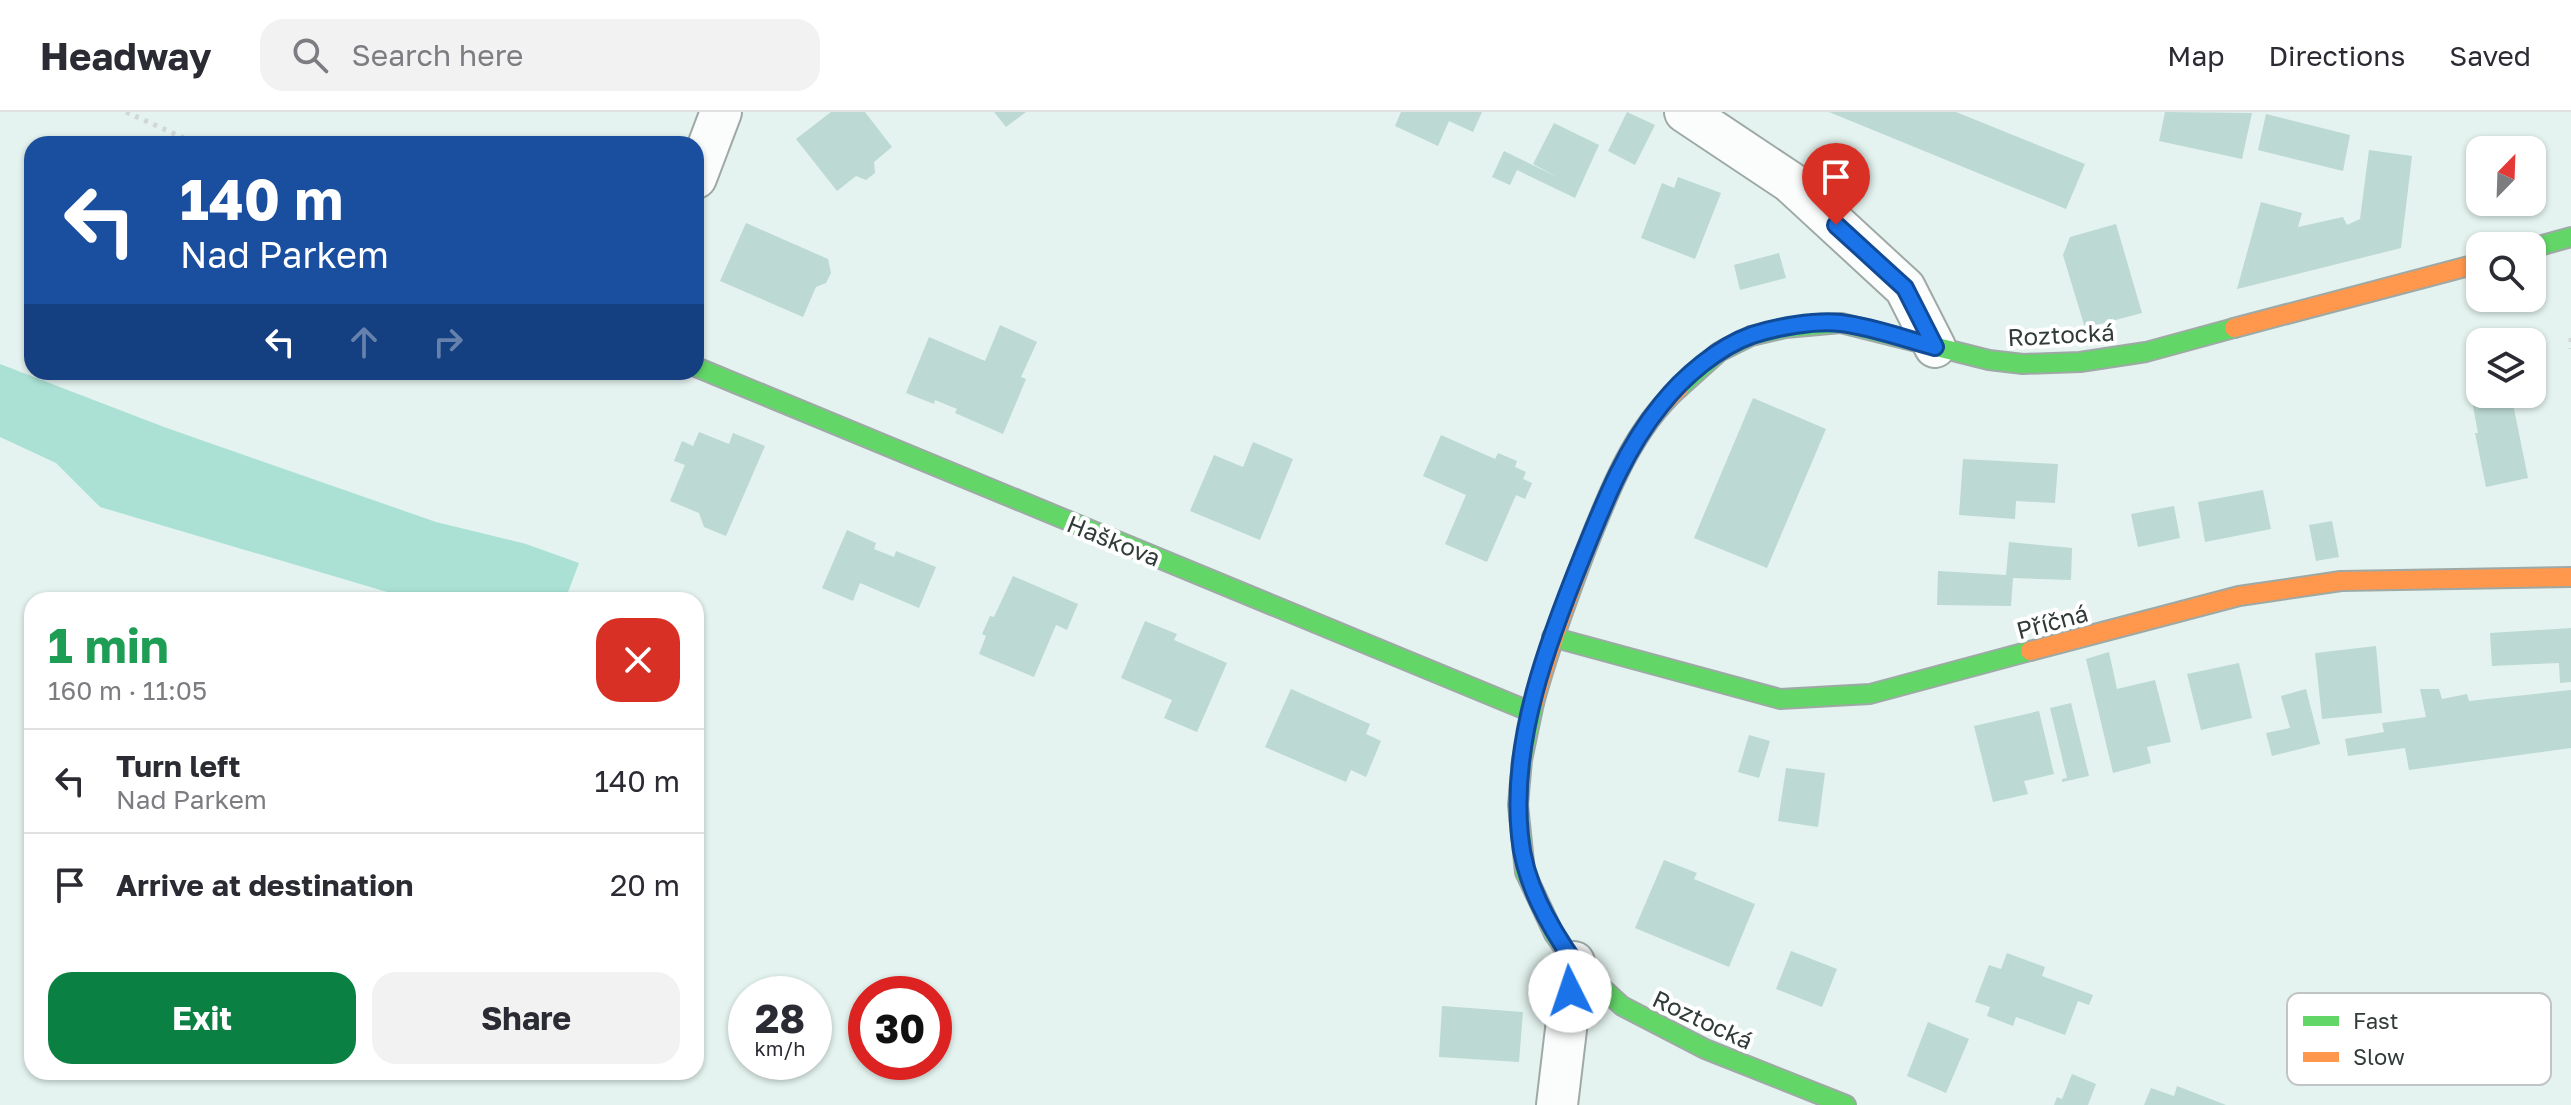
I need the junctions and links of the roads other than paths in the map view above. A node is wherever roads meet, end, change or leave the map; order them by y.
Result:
1 (721, 112) edge
2 (1685, 112) edge
3 (704, 157) edge
4 (2571, 237) edge
5 (2546, 244) edge
6 (2466, 267) edge
7 (1935, 347) junction
8 (704, 370) edge
9 (2571, 577) edge
10 (1552, 637) junction
11 (1531, 712) junction
12 (1574, 962) junction
13 (1557, 1105) edge
14 (1846, 1105) edge

1 - 3 street
2 - 7 street
4 - 5 street
6 - 7 street, Roztocká
7 - 10 street, Roztocká
8 - 11 street, Haškova
9 - 10 street, Příčná
10 - 11 street, Roztocká
11 - 12 street, Roztocká
12 - 13 street
12 - 14 street, Roztocká

